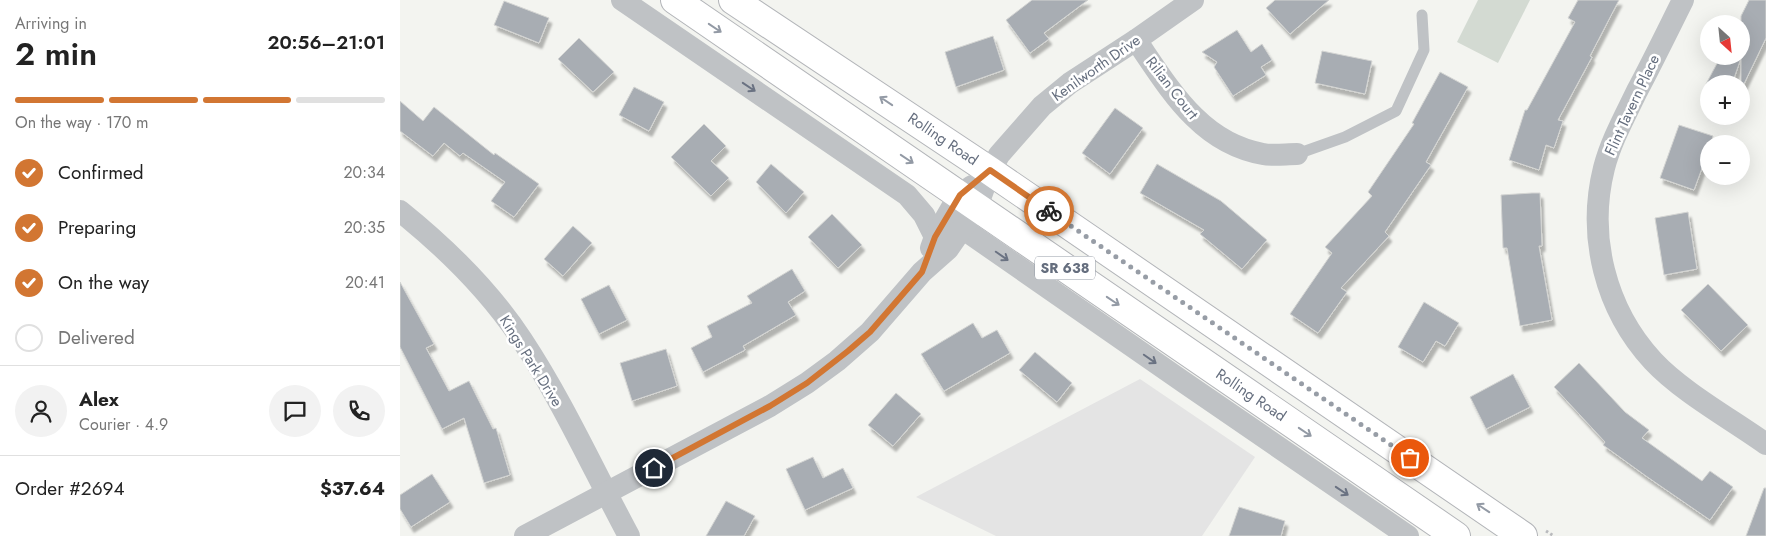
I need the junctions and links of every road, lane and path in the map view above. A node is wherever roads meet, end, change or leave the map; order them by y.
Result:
1 (622, 0) edge
2 (675, 0) edge
3 (733, 0) edge
4 (1193, 0) edge
5 (1684, 0) edge
6 (1422, 15) dead end
7 (1136, 40) junction
8 (1297, 154) joint
9 (990, 170) junction
10 (966, 210) junction
11 (400, 212) edge
12 (935, 237) junction
13 (922, 272) junction
14 (1766, 444) edge
15 (606, 493) junction
16 (525, 536) edge
17 (629, 536) edge
18 (1408, 536) edge
19 (1456, 536) edge
20 (1523, 536) edge

1 -> 12 street
2 -> 10 main road, Rolling Road / SR 638
9 -> 3 main road, Rolling Road / SR 638
4 - 7 street, Kenilworth Drive
5 - 14 street, Flint Tavern Place
6 - 8 lane
7 - 8 street, Rilian Court
7 - 9 street, Kenilworth Drive
9 - 10 street, Kenilworth Drive
20 -> 9 main road, Rolling Road / SR 638
10 - 12 street, Kenilworth Drive
10 - 13 street, Kenilworth Drive
10 -> 18 street, Rolling Road
10 -> 19 main road, Rolling Road / SR 638
11 - 15 street, Kings Park Drive
12 - 13 street, Kenilworth Drive
13 - 15 street, Kenilworth Drive
15 - 16 street, Kenilworth Drive
15 - 17 street, Kings Park Drive

